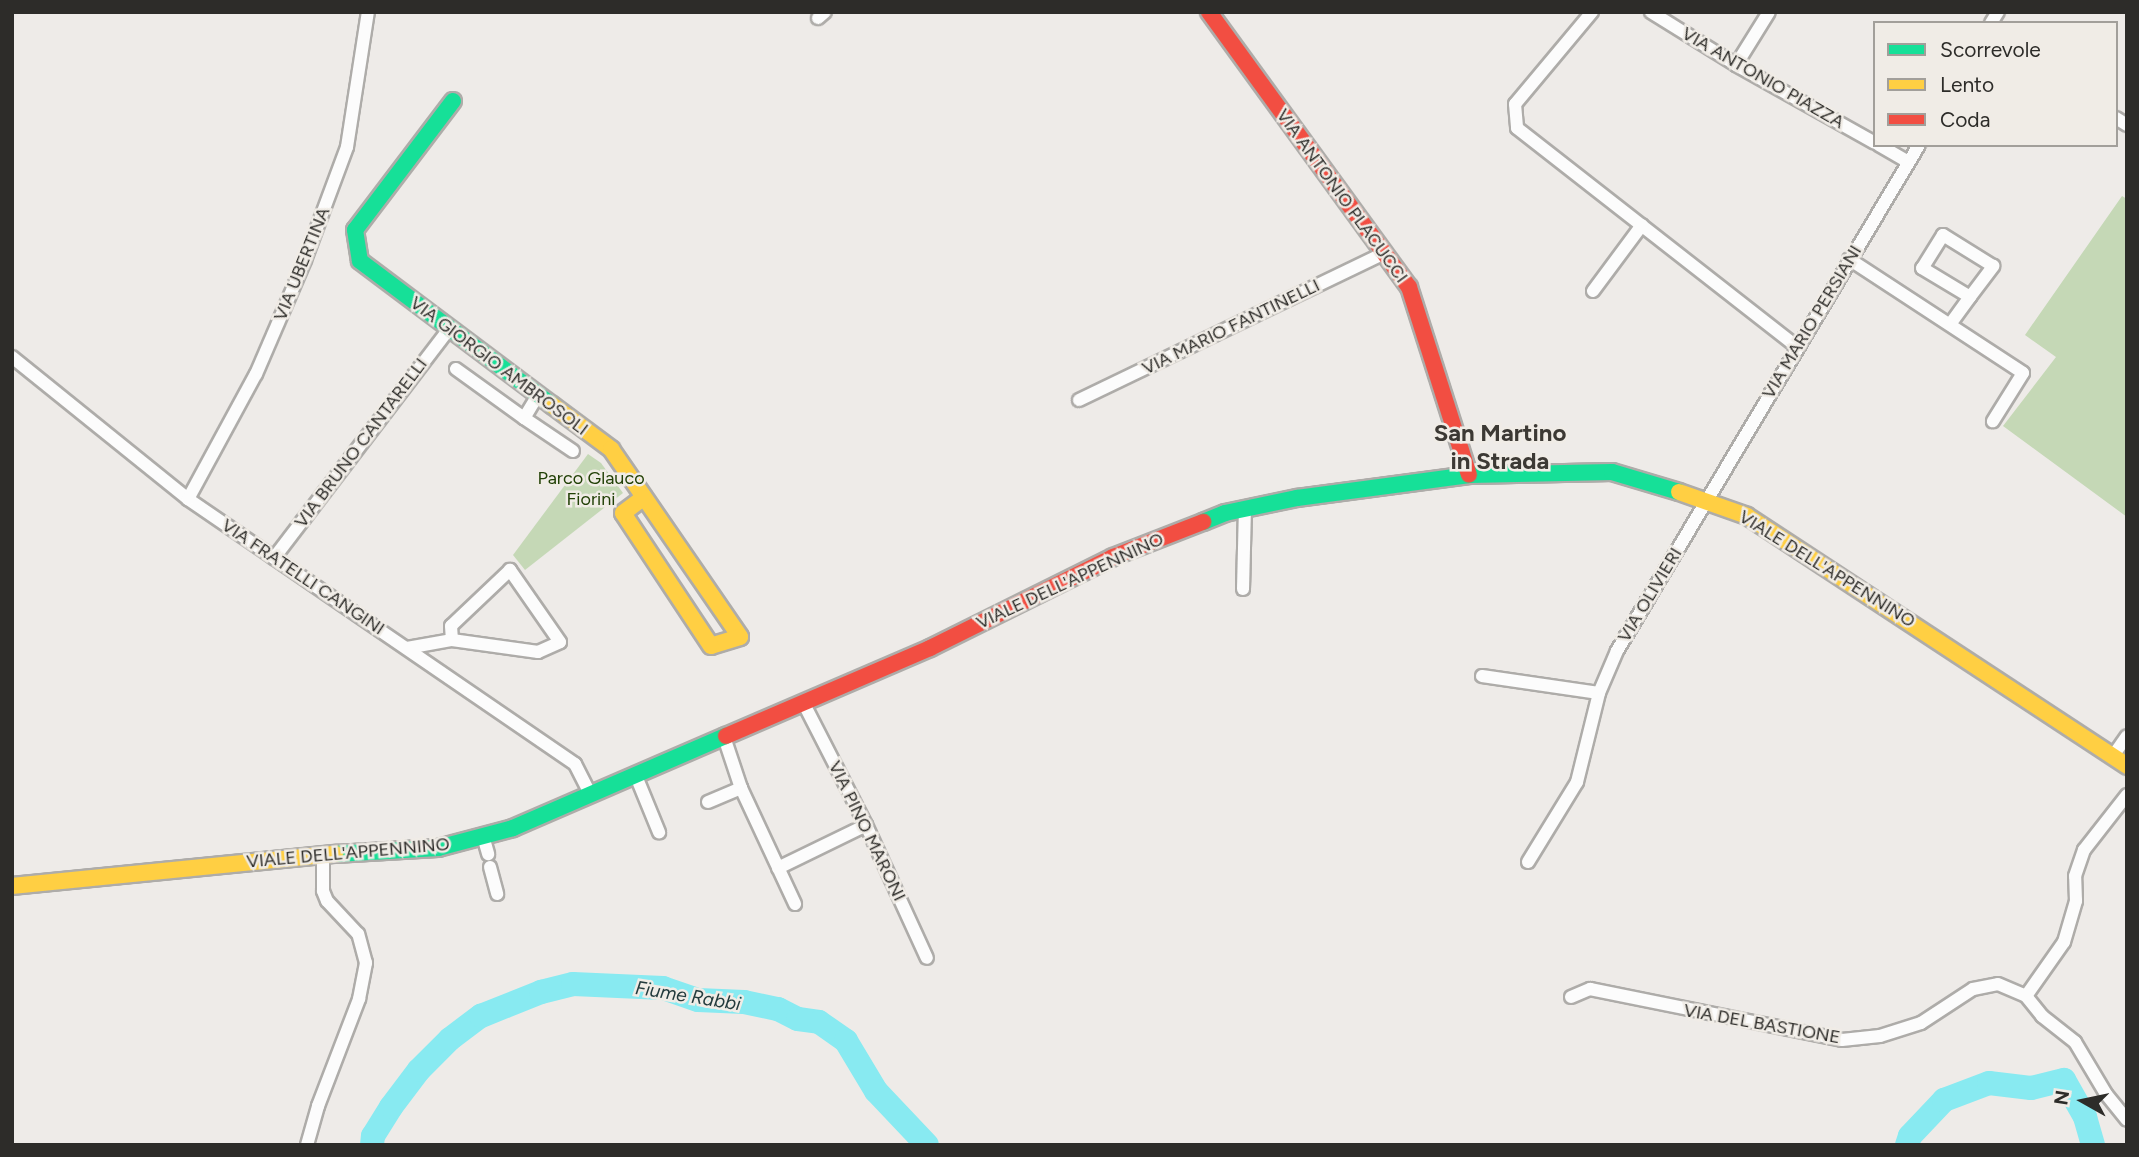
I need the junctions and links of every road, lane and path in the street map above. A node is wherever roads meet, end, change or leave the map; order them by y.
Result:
1 (368, 12) edge
2 (1209, 12) edge
3 (1592, 12) edge
4 (1651, 12) edge
5 (1769, 12) edge
6 (1736, 65) junction
7 (453, 101) dead end
8 (1873, 142) edge
9 (1882, 147) edge
10 (1918, 147) edge
11 (1909, 162) junction
12 (1642, 225) junction
13 (1384, 254) junction
14 (1849, 259) junction
15 (1593, 291) dead end
16 (1970, 297) junction
17 (1951, 323) junction
18 (449, 329) junction
19 (1796, 346) junction
20 (15, 365) edge
21 (456, 369) dead end
22 (538, 395) junction
23 (1080, 400) dead end
24 (524, 418) junction
25 (1993, 421) dead end
26 (573, 451) dead end
27 (1469, 475) junction
28 (644, 497) junction
29 (188, 499) junction
30 (1707, 500) junction
31 (1245, 509) junction
32 (274, 558) junction
33 (1243, 589) dead end
34 (452, 640) junction
35 (407, 648) junction
36 (1482, 676) dead end
37 (1599, 693) junction
38 (804, 704) junction
39 (2127, 736) edge
40 (724, 737) junction
41 (2120, 761) edge
42 (636, 776) junction
43 (741, 788) junction
44 (590, 795) junction
45 (2127, 795) edge
46 (708, 802) dead end
47 (866, 825) junction
48 (659, 832) dead end
49 (483, 836) junction
50 (323, 855) junction
51 (1528, 862) dead end
52 (778, 867) junction
53 (12, 886) edge
54 (497, 894) dead end
55 (795, 904) dead end
56 (927, 958) dead end
57 (2026, 996) junction
58 (1571, 998) dead end
59 (2127, 1120) edge
60 (307, 1145) edge

1 - 29 street, VIA UBERTINA
2 - 13 main road, VIA ANTONIO PLACUCCI
3 - 12 street
4 - 6 street, VIA ANTONIO PIAZZA
5 - 6 street
6 - 8 street, VIA ANTONIO PIAZZA
7 - 18 main road, VIA GIORGIO AMBROSOLI
9 - 11 street, VIA ANTONIO PIAZZA
10 - 11 street, VIA MARIO PERSIANI
11 - 14 street, VIA MARIO PERSIANI
12 - 15 street
12 - 19 street
13 - 23 street, VIA MARIO FANTINELLI
13 - 27 main road, VIA ANTONIO PLACUCCI
14 - 17 street
14 - 19 street, VIA MARIO PERSIANI
16 - 16 street
16 - 17 street
17 - 25 street
18 - 22 main road, VIA GIORGIO AMBROSOLI
18 - 32 street, VIA BRUNO CANTARELLI
19 - 30 street, VIA MARIO PERSIANI
20 - 29 street, VIA FRATELLI CANGINI
21 - 24 street
22 - 24 street
22 - 28 main road, VIA GIORGIO AMBROSOLI
24 - 26 street
27 - 30 main road, VIALE DELL'APPENNINO
27 - 31 main road, VIALE DELL'APPENNINO
28 - 28 main road, VIA GIORGIO AMBROSOLI
29 - 32 street, VIA FRATELLI CANGINI
30 - 37 street, VIA OLIVIERI
30 - 41 main road, VIALE DELL'APPENNINO
31 - 33 street
31 - 38 main road, VIALE DELL'APPENNINO
32 - 35 street, VIA FRATELLI CANGINI
34 - 34 street
34 - 35 street
35 - 44 street, VIA FRATELLI CANGINI
36 - 37 street
37 - 51 street, VIA OLIVIERI
38 - 40 main road, VIALE DELL'APPENNINO
38 - 47 street, VIA PINO MARONI
39 - 41 street
40 - 42 main road, VIALE DELL'APPENNINO
40 - 43 street
42 - 44 main road, VIALE DELL'APPENNINO
42 - 48 street
43 - 46 street
43 - 52 street
44 - 49 main road, VIALE DELL'APPENNINO
45 - 57 street
47 - 52 street
47 - 56 street, VIA PINO MARONI
49 - 50 main road, VIALE DELL'APPENNINO
49 - 54 street
50 - 53 main road, VIALE DELL'APPENNINO
50 - 60 street
52 - 55 street
57 - 58 street, VIA DEL BASTIONE
57 - 59 street, VIA DEL BASTIONE

